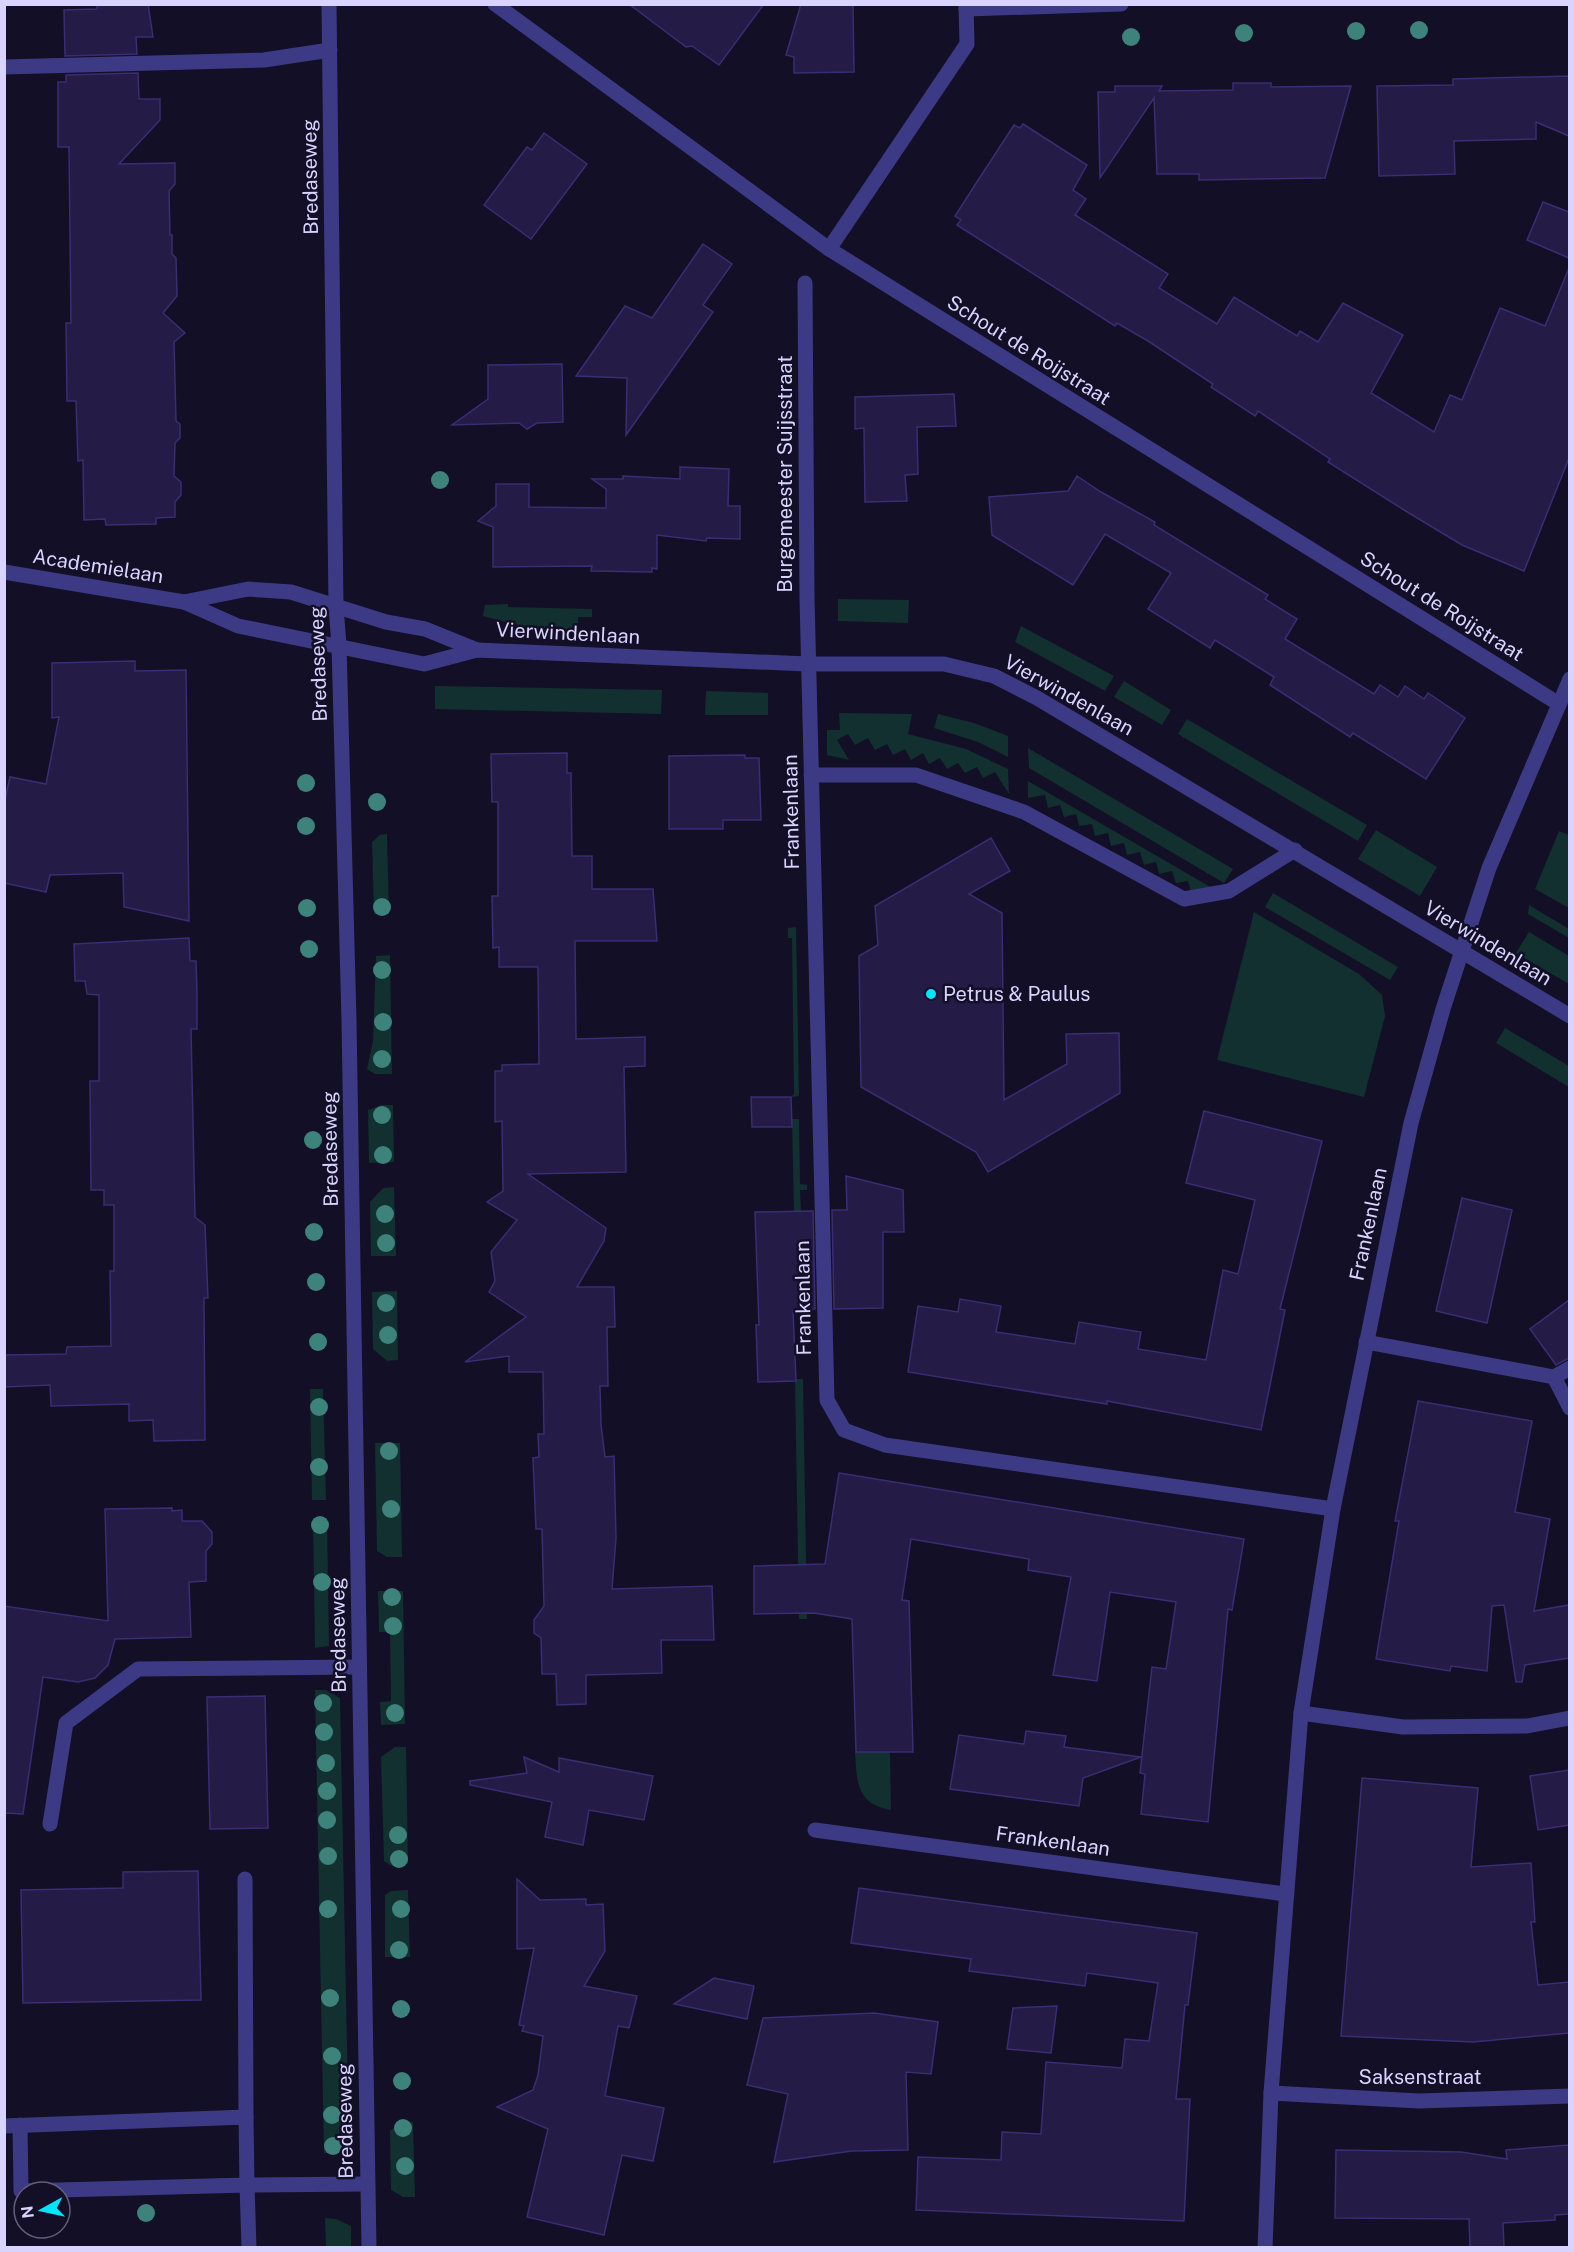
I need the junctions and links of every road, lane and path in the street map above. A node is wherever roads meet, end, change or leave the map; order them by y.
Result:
1 (328, 4) edge
2 (495, 4) edge
3 (1121, 4) edge
4 (966, 7) edge
5 (330, 50) junction
6 (4, 67) edge
7 (829, 249) junction
8 (805, 283) dead end
9 (4, 572) edge
10 (184, 602) junction
11 (336, 607) junction
12 (339, 645) junction
13 (477, 650) junction
14 (808, 664) junction
15 (1569, 679) edge
16 (1559, 704) junction
17 (812, 776) junction
18 (1295, 850) junction
19 (1462, 953) junction
20 (1569, 1016) edge
21 (1366, 1342) junction
22 (1569, 1368) edge
23 (1554, 1377) junction
24 (1569, 1408) edge
25 (1333, 1509) junction
26 (359, 1667) junction
27 (1302, 1713) junction
28 (1569, 1718) edge
29 (50, 1824) dead end
30 (815, 1830) dead end
31 (245, 1879) dead end
32 (1285, 1894) junction
33 (1271, 2093) junction
34 (1569, 2096) edge
35 (246, 2117) junction
36 (12, 2126) edge
37 (368, 2184) junction
38 (247, 2185) junction
39 (249, 2247) edge
40 (369, 2247) edge
41 (1265, 2247) edge

1 - 5 street, Bredaseweg
2 - 7 street, Schout de Roijstraat
3 - 4 street
4 - 7 street
5 - 6 street
5 - 11 street, Bredaseweg
7 - 16 street, Schout de Roijstraat
8 - 14 street, Burgemeester Suijsstraat
9 - 10 street, Academielaan
10 - 11 street, Academielaan
10 - 12 street, Academielaan
11 - 12 street, Bredaseweg
11 - 13 street, Vierwindenlaan
12 - 13 street, Vierwindenlaan
12 - 26 street, Bredaseweg
13 - 14 street, Vierwindenlaan
14 - 17 street, Frankenlaan
14 - 18 street, Vierwindenlaan
15 - 16 street, Frankenlaan
16 - 19 street, Frankenlaan
17 - 18 street
17 - 25 street, Frankenlaan
18 - 19 street, Vierwindenlaan
19 - 20 street, Vierwindenlaan
19 - 21 street, Frankenlaan
21 - 23 street
21 - 25 street, Frankenlaan
22 - 23 street
23 - 24 street
25 - 27 street, Frankenlaan
26 - 29 street
26 - 37 street, Bredaseweg
27 - 28 street
27 - 32 street, Frankenlaan
30 - 32 street, Frankenlaan
31 - 35 street
32 - 33 street, Frankenlaan
33 - 34 street, Saksenstraat
33 - 41 street, Frankenlaan
35 - 36 street
35 - 38 street
36 - 38 street
37 - 38 street
37 - 40 street, Bredaseweg
38 - 39 street

